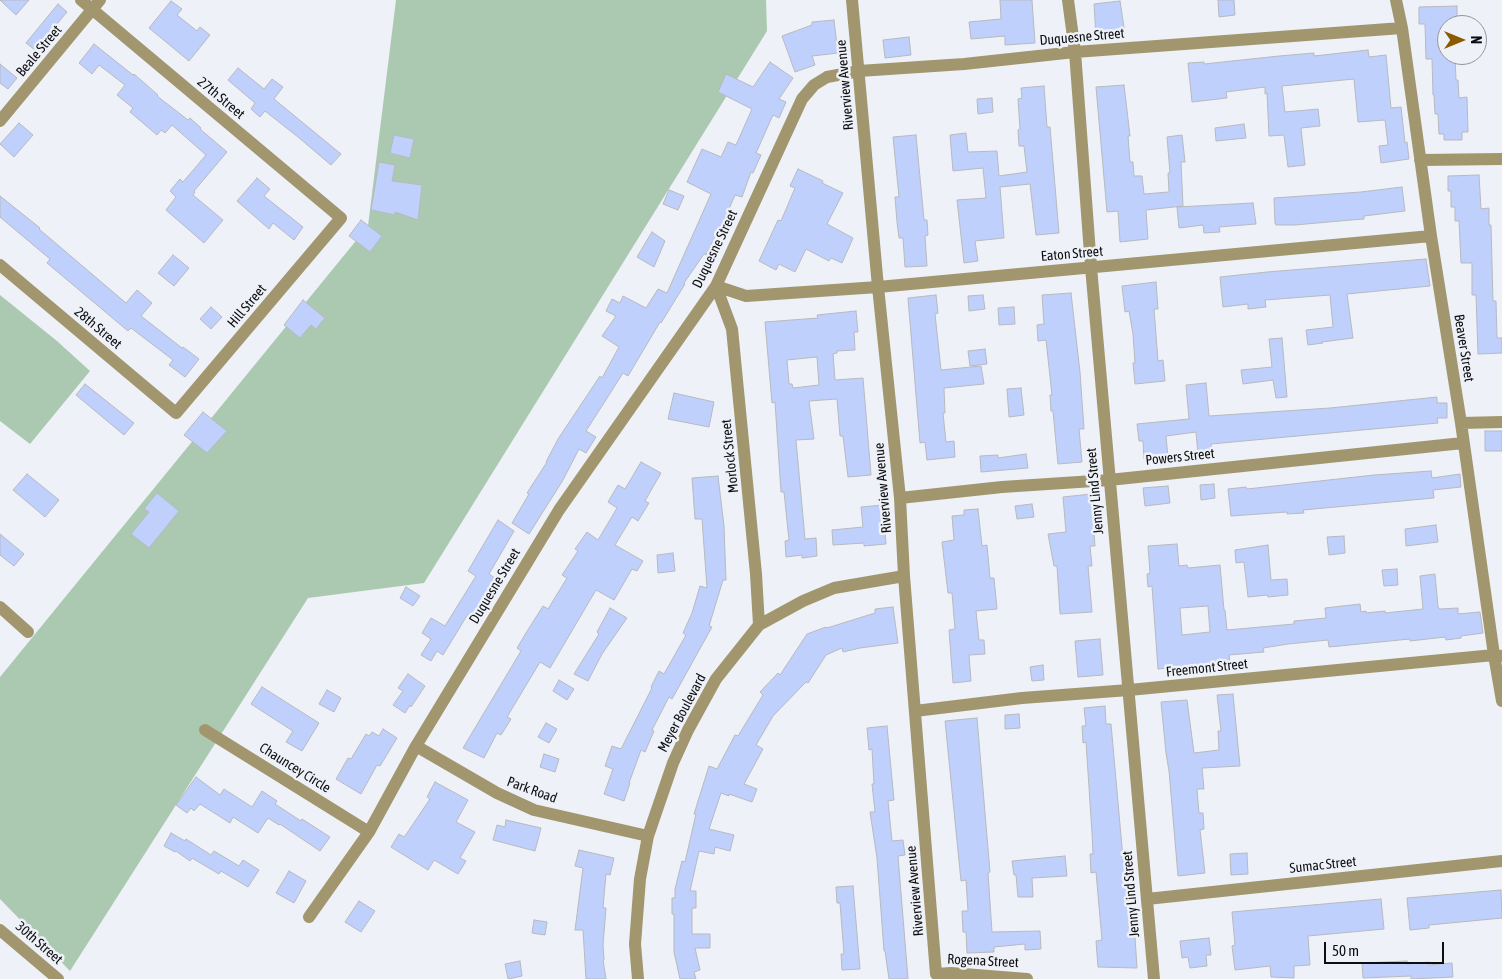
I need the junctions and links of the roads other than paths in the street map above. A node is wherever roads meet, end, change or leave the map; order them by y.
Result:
1 (81, 0) edge
2 (852, 0) edge
3 (1068, 0) edge
4 (1396, 0) edge
5 (96, 5) edge
6 (1402, 28) junction
7 (1075, 52) junction
8 (859, 71) junction
9 (0, 121) edge
10 (1502, 159) edge
11 (1420, 160) junction
12 (341, 218) joint
13 (1431, 236) junction
14 (0, 265) edge
15 (1091, 267) junction
16 (716, 286) junction
17 (878, 287) junction
18 (176, 413) joint
19 (1502, 422) edge
20 (1461, 423) junction
21 (1463, 443) junction
22 (1109, 480) junction
23 (900, 498) junction
24 (904, 576) junction
25 (0, 607) edge
26 (758, 625) junction
27 (28, 632) dead end
28 (1498, 655) edge
29 (1128, 690) junction
30 (1502, 701) edge
31 (915, 711) junction
32 (205, 730) dead end
33 (416, 746) junction
34 (369, 832) junction
35 (648, 836) junction
36 (1502, 861) edge
37 (1146, 899) junction
38 (309, 917) dead end
39 (0, 930) edge
40 (936, 974) joint
41 (951, 976) edge
42 (58, 979) edge
43 (638, 979) edge
44 (1027, 979) edge
45 (1154, 979) edge

1 - 5 street, 27th Street
2 - 8 street, Riverview Avenue
3 - 7 street, Jenny Lind Street
4 - 6 street, Beaver Street
5 - 9 street, Beale Street
5 - 12 street, 27th Street
6 - 7 street, Duquesne Street
6 - 11 street, Beaver Street
7 - 8 street, Duquesne Street
7 - 15 street, Jenny Lind Street
8 - 16 street, Duquesne Street
8 - 17 street, Riverview Avenue
10 - 11 street
11 - 13 street, Beaver Street
12 - 18 street, Hill Street
13 - 15 street, Eaton Street
13 - 20 street, Beaver Street
14 - 18 street, 28th Street
15 - 17 street, Eaton Street
15 - 22 street, Jenny Lind Street
16 - 17 street, Eaton Street
16 - 26 street, Morlock Street
16 - 33 street, Duquesne Street
17 - 23 street, Riverview Avenue
19 - 20 street
20 - 21 street, Beaver Street
21 - 22 street, Powers Street
21 - 28 street, Beaver Street
22 - 23 street, Powers Street
22 - 29 street, Jenny Lind Street
23 - 24 street, Riverview Avenue
24 - 26 street, Meyer Boulevard
24 - 31 street, Riverview Avenue
25 - 27 street
26 - 35 street, Meyer Boulevard
28 - 29 street, Freemont Street
28 - 30 street, Beaver Street
29 - 31 street, Freemont Street
29 - 37 street, Jenny Lind Street
31 - 40 street, Riverview Avenue
32 - 34 street, Chauncey Circle
33 - 34 street, Duquesne Street
33 - 35 street, Park Road
34 - 38 street, Duquesne Street
35 - 43 street, Meyer Boulevard
36 - 37 street, Sumac Street
37 - 45 street, Jenny Lind Street
39 - 42 street, 30th Street
40 - 41 street, Rogena Street
41 - 44 street, Rogena Street

